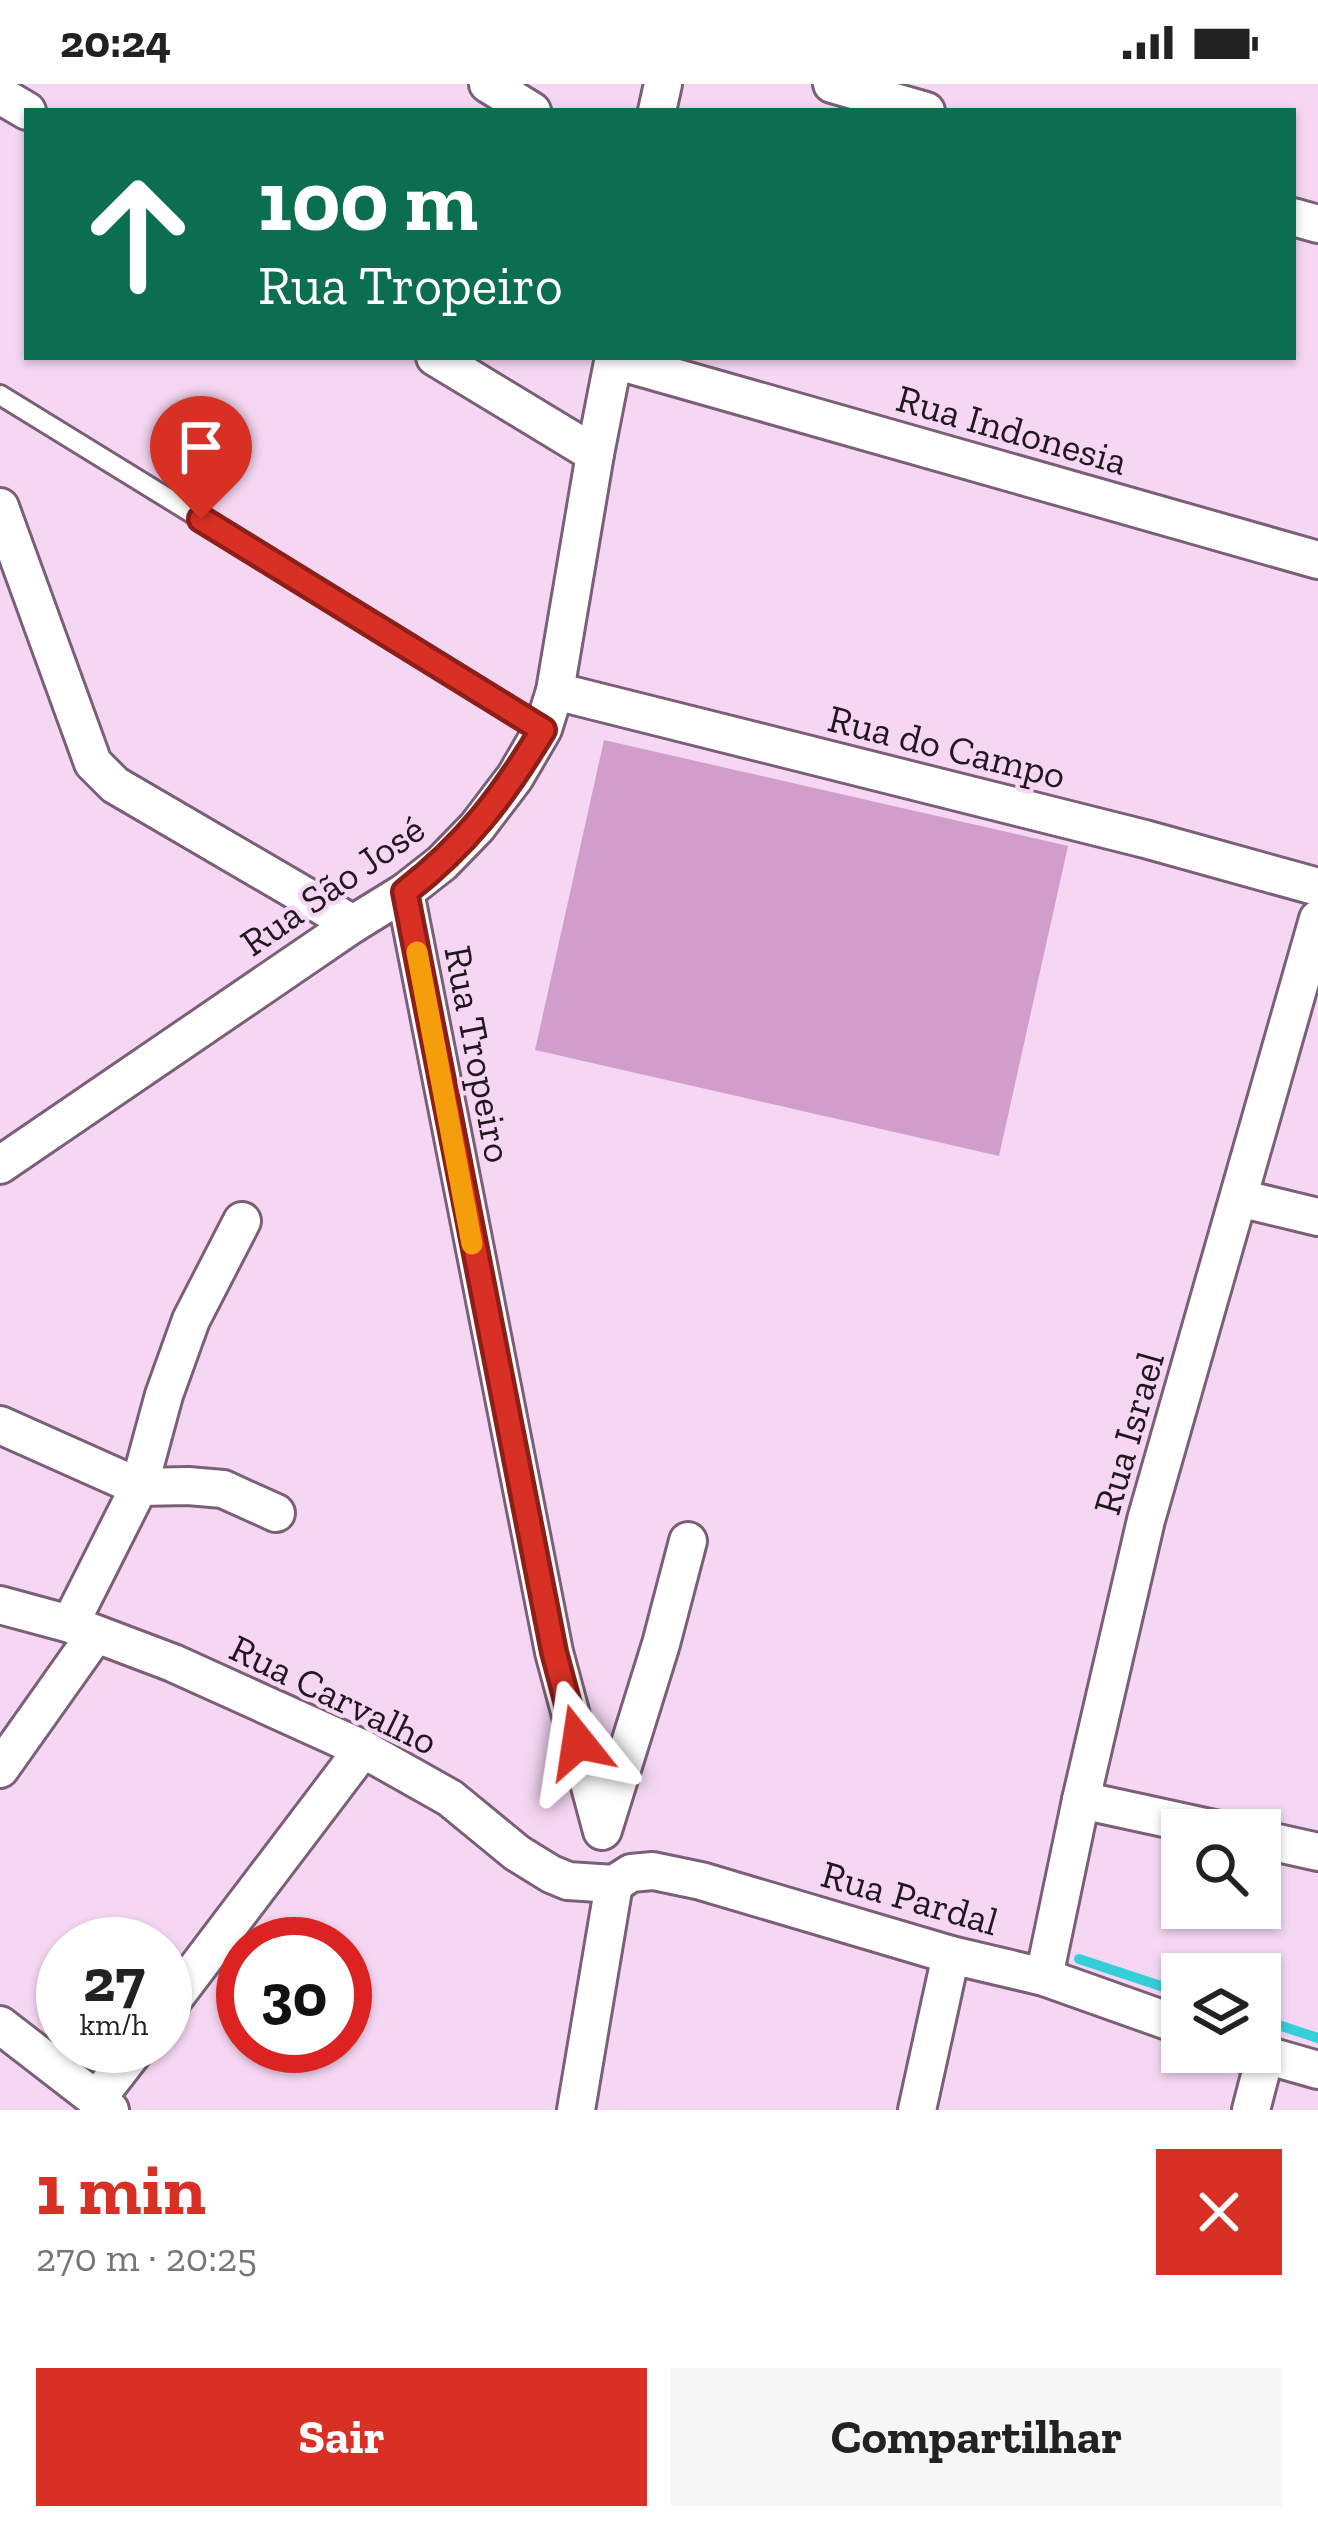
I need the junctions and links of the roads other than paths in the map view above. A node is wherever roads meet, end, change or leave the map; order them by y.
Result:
1 (488, 84) edge
2 (832, 84) edge
3 (527, 108) edge
4 (916, 108) edge
5 (440, 360) edge
6 (614, 360) edge
7 (618, 360) edge
8 (0, 394) edge
9 (595, 454) junction
10 (0, 507) edge
11 (1318, 560) edge
12 (555, 691) junction
13 (543, 730) junction
14 (1318, 887) edge
15 (405, 892) junction
16 (1318, 919) edge
17 (353, 924) junction
18 (0, 1165) edge
19 (1239, 1198) junction
20 (1318, 1216) edge
21 (242, 1221) dead end
22 (0, 1425) edge
23 (139, 1487) junction
24 (276, 1513) dead end
25 (688, 1541) dead end
26 (0, 1605) edge
27 (83, 1629) junction
28 (363, 1750) junction
29 (0, 1769) edge
30 (1081, 1800) junction
31 (1161, 1817) edge
32 (602, 1831) junction
33 (1281, 1844) edge
34 (1318, 1852) edge
35 (622, 1878) junction
36 (951, 1955) junction
37 (192, 1975) edge
38 (1044, 1976) junction
39 (1161, 2018) edge
40 (0, 2024) edge
41 (1281, 2060) edge
42 (1318, 2070) edge
43 (122, 2073) edge
44 (1257, 2073) edge
45 (103, 2105) edge
46 (576, 2110) edge
47 (917, 2110) edge
48 (1251, 2110) edge

1 - 3 street
2 - 4 street
5 - 9 street
6 - 9 street, Rua São José
7 - 11 street, Rua Indonesia
8 - 13 lane
9 - 12 street, Rua São José
10 - 17 street
12 - 13 street, Rua São José
12 - 14 street, Rua do Campo
13 - 15 street, Rua São José
15 - 17 street, Rua São José
15 - 32 street, Rua Tropeiro
16 - 19 street, Rua Israel
17 - 18 street, Rua São José
19 - 20 street
19 - 30 street, Rua Israel
21 - 23 street
22 - 23 street
23 - 24 street
23 - 27 street
25 - 32 street
26 - 27 street, Rua Carvalho
27 - 28 street, Rua Carvalho
27 - 29 street
28 - 35 street, Rua Carvalho
28 - 37 street
30 - 31 street
30 - 38 street, Rua Israel
32 - 35 street
33 - 34 street
35 - 36 street, Rua Pardal
35 - 46 street
36 - 38 street, Rua Pardal
36 - 47 street
38 - 39 street, Rua Pardal
40 - 45 street
41 - 42 street
43 - 45 street
44 - 48 street

